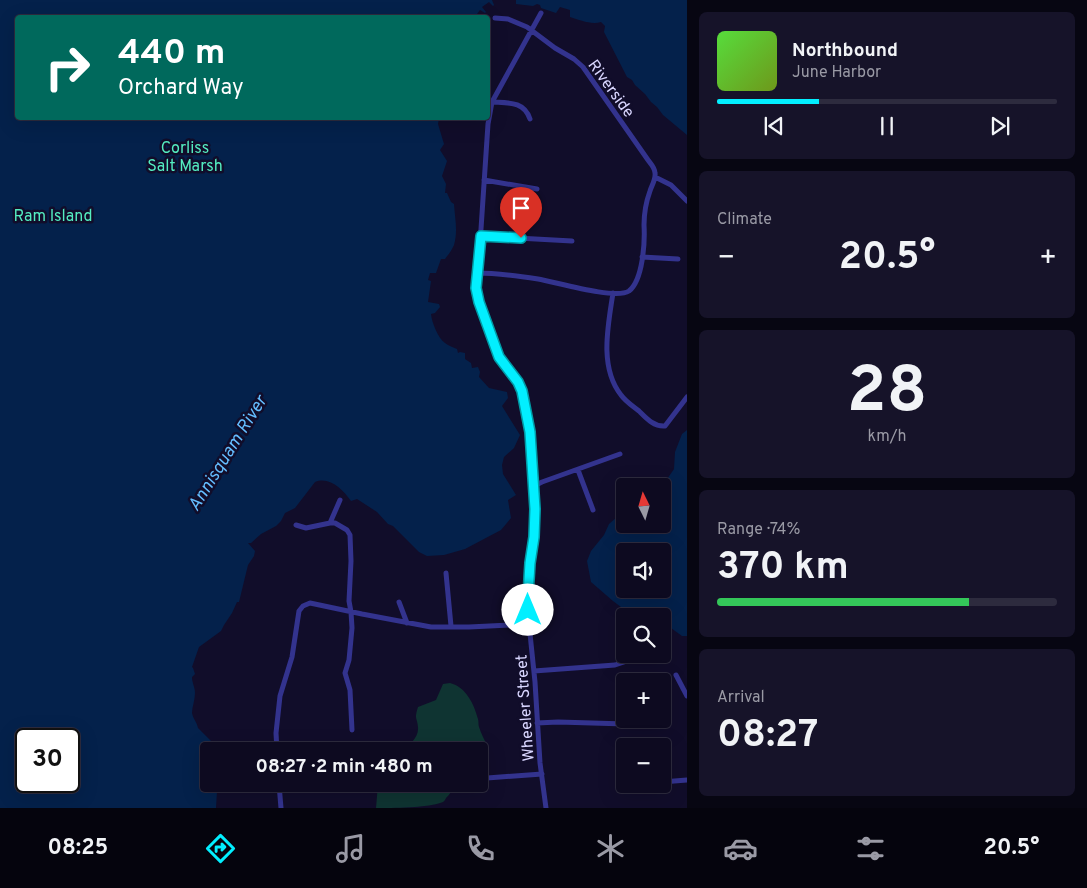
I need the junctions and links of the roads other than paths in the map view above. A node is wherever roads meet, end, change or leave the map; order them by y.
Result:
1 (541, 13) dead end
2 (494, 18) dead end
3 (532, 30) junction
4 (492, 102) junction
5 (490, 113) edge
6 (530, 119) dead end
7 (489, 120) edge
8 (655, 177) junction
9 (484, 180) junction
10 (537, 189) dead end
11 (687, 201) edge
12 (481, 236) junction
13 (572, 241) dead end
14 (642, 257) junction
15 (678, 259) dead end
16 (477, 274) junction
17 (613, 293) junction
18 (687, 398) edge
19 (620, 454) dead end
20 (578, 470) junction
21 (534, 486) junction
22 (340, 500) dead end
23 (593, 510) dead end
24 (330, 523) junction
25 (296, 525) dead end
26 (446, 573) dead end
27 (399, 602) dead end
28 (351, 612) junction
29 (407, 623) junction
30 (529, 624) junction
31 (451, 626) junction
32 (621, 663) edge
33 (534, 671) junction
34 (676, 675) dead end
35 (687, 696) edge
36 (537, 723) junction
37 (616, 724) edge
38 (352, 730) dead end
39 (276, 742) edge
40 (542, 774) junction
41 (488, 778) edge
42 (687, 780) edge
43 (671, 781) edge
44 (280, 792) edge
45 (281, 808) edge
46 (546, 808) edge

1 - 3 street, Wheeler Street
2 - 3 street
3 - 4 street, Wheeler Street
3 - 8 street, Riverside
4 - 5 street, Wheeler Street
4 - 6 street
7 - 9 street, Wheeler Street
8 - 11 street
8 - 14 street
9 - 10 street
9 - 12 street, Wheeler Street
12 - 13 street
12 - 16 street, Wheeler Street
14 - 15 street
14 - 17 street
16 - 17 street
16 - 21 street, Wheeler Street
17 - 18 street
19 - 20 street
20 - 21 street
20 - 23 street
21 - 30 street, Wheeler Street
22 - 24 street
24 - 25 street
24 - 28 street
26 - 31 street
27 - 29 street
28 - 29 street
28 - 38 street
28 - 39 street
29 - 31 street
30 - 31 street
30 - 33 street, Wheeler Street
32 - 33 street
33 - 36 street, Wheeler Street
34 - 35 street
36 - 37 street
36 - 40 street, Wheeler Street
40 - 41 street
40 - 46 street, Wheeler Street
42 - 43 street
44 - 45 street

